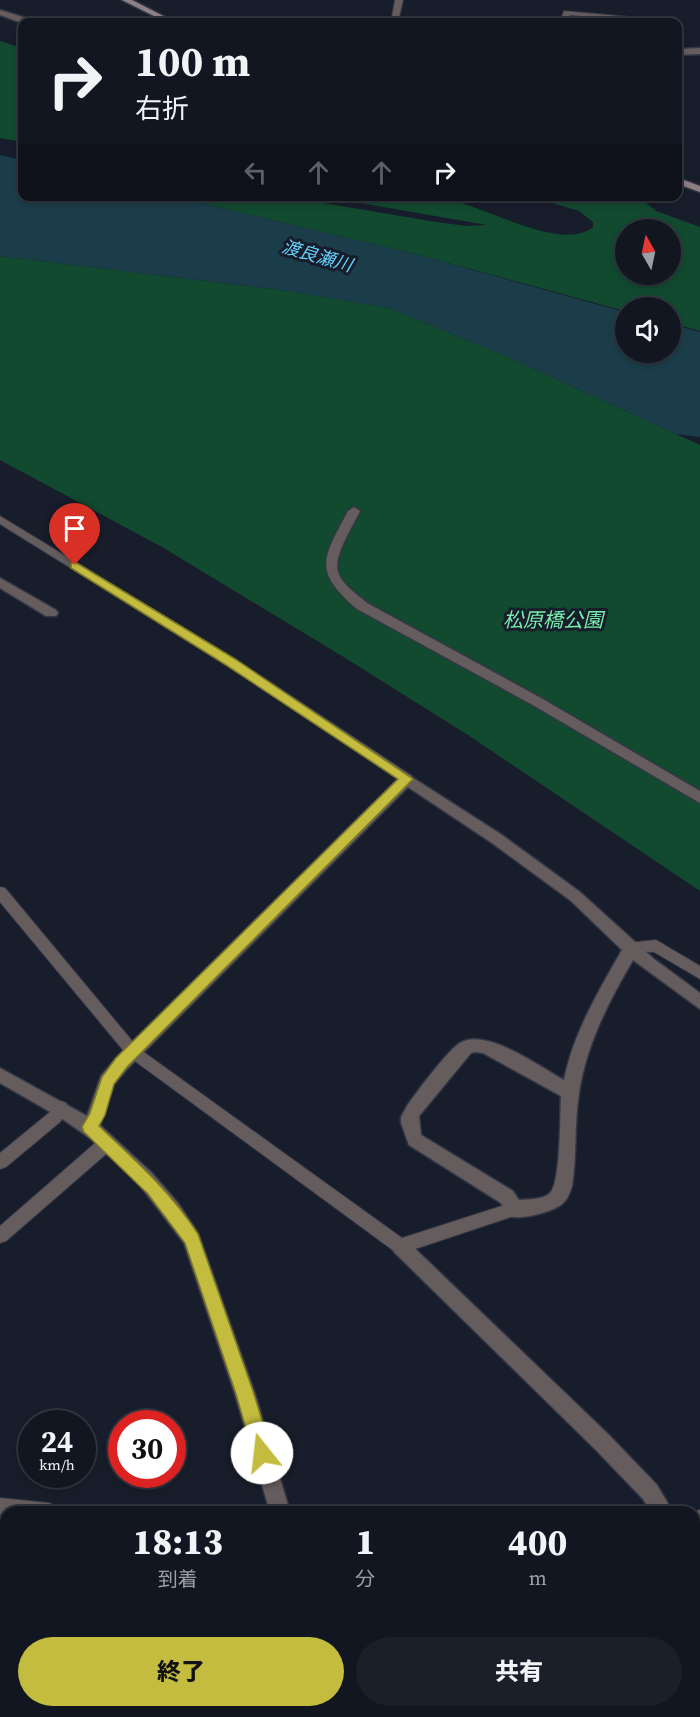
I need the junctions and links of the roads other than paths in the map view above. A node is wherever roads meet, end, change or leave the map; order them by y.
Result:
1 (126, 0) edge
2 (399, 0) edge
3 (0, 12) edge
4 (18, 18) edge
5 (163, 18) edge
6 (395, 18) edge
7 (565, 18) edge
8 (620, 18) edge
9 (700, 51) edge
10 (682, 52) edge
11 (682, 182) edge
12 (700, 189) edge
13 (354, 511) dead end
14 (0, 519) edge
15 (0, 582) edge
16 (51, 613) dead end
17 (407, 779) junction
18 (700, 798) edge
19 (0, 892) edge
20 (632, 947) junction
21 (700, 973) edge
22 (700, 1002) edge
23 (133, 1052) junction
24 (0, 1075) edge
25 (570, 1092) junction
26 (61, 1108) junction
27 (90, 1127) junction
28 (107, 1143) junction
29 (0, 1162) edge
30 (514, 1209) junction
31 (0, 1236) edge
32 (400, 1246) junction
33 (278, 1506) edge
34 (659, 1506) edge

1 - 5 street
2 - 6 lane
3 - 4 street
7 - 8 lane
9 - 10 street
11 - 12 street
13 - 18 street
14 - 17 lane
15 - 16 street
17 - 20 street
17 - 23 street
19 - 23 lane
20 - 21 lane
20 - 22 street
20 - 25 street
23 - 27 street
23 - 32 lane
24 - 26 street
25 - 30 street
25 - 30 street
26 - 27 street
26 - 29 lane
27 - 28 street
28 - 31 lane
28 - 33 street
30 - 32 lane
32 - 34 street

